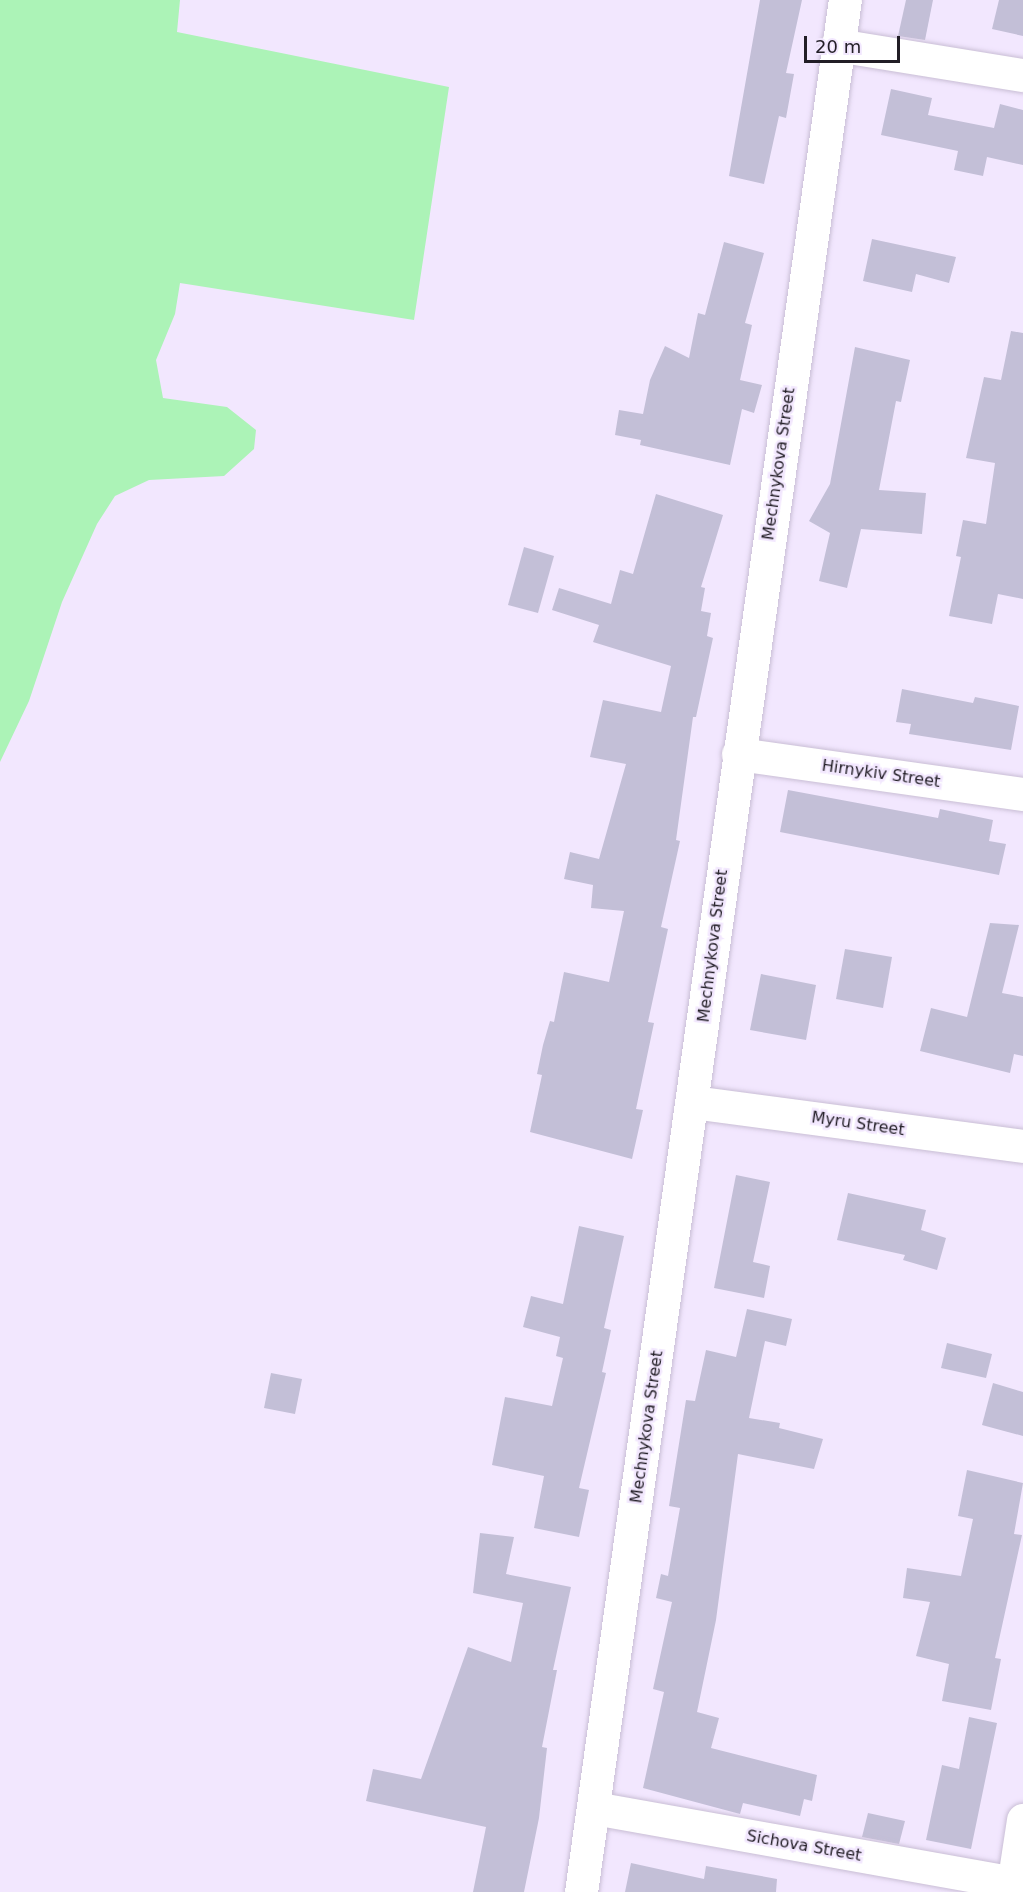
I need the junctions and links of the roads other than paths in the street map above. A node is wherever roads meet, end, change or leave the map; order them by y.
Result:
1 (845, 0) edge
2 (837, 45) junction
3 (1023, 75) edge
4 (738, 754) junction
5 (1023, 794) edge
6 (693, 1102) junction
7 (1023, 1146) edge
8 (594, 1808) junction
9 (1023, 1820) edge
10 (1013, 1887) edge
11 (581, 1892) edge

1 - 2 street, Mechnykova Street
2 - 3 street
2 - 4 street, Mechnykova Street
4 - 5 street, Hirnykiv Street
4 - 6 street, Mechnykova Street
6 - 7 street, Myru Street
6 - 8 street, Mechnykova Street
8 - 10 street, Sichova Street
8 - 11 street, Mechnykova Street
9 - 10 street

